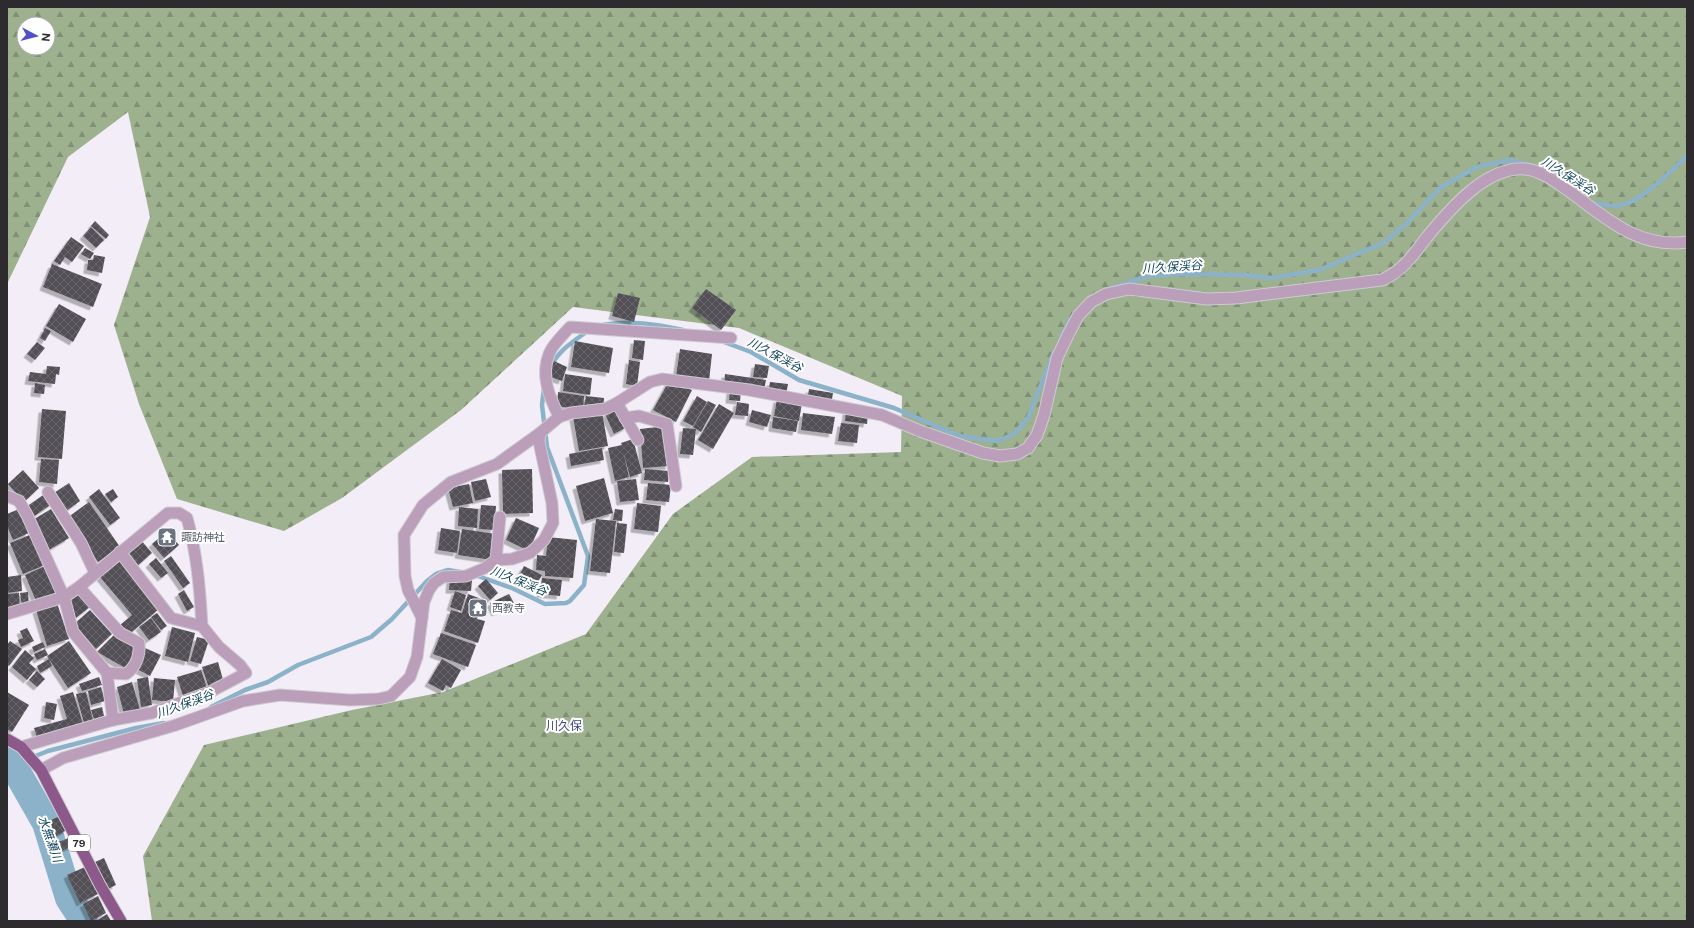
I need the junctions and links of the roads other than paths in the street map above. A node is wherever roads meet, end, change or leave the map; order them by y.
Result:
1 (1687, 242) edge
2 (731, 338) dead end
3 (617, 403) junction
4 (558, 418) junction
5 (625, 418) junction
6 (540, 433) junction
7 (638, 440) dead end
8 (676, 486) dead end
9 (48, 492) dead end
10 (7, 496) edge
11 (500, 517) dead end
12 (120, 552) junction
13 (496, 560) junction
14 (95, 573) junction
15 (79, 587) junction
16 (64, 597) junction
17 (7, 614) edge
18 (422, 618) junction
19 (202, 626) junction
20 (107, 672) junction
21 (152, 713) junction
22 (113, 720) junction
23 (158, 730) junction
24 (7, 738) edge
25 (24, 749) junction
26 (39, 767) junction
27 (121, 921) edge

1 - 3 street
2 - 4 street
3 - 4 street
3 - 5 street
4 - 6 street
5 - 7 street
5 - 8 street
6 - 13 street
6 - 18 street
9 - 14 street
10 - 16 street
11 - 13 street
12 - 14 street
12 - 19 street
12 - 19 street
13 - 18 street
14 - 15 street
15 - 16 street
15 - 20 street
16 - 17 street
16 - 20 street
18 - 23 street
19 - 21 street
20 - 22 street
21 - 22 street
21 - 23 street
22 - 25 street
23 - 26 street
24 - 25 main road, 79
25 - 26 main road, 79
26 - 27 main road, 79

